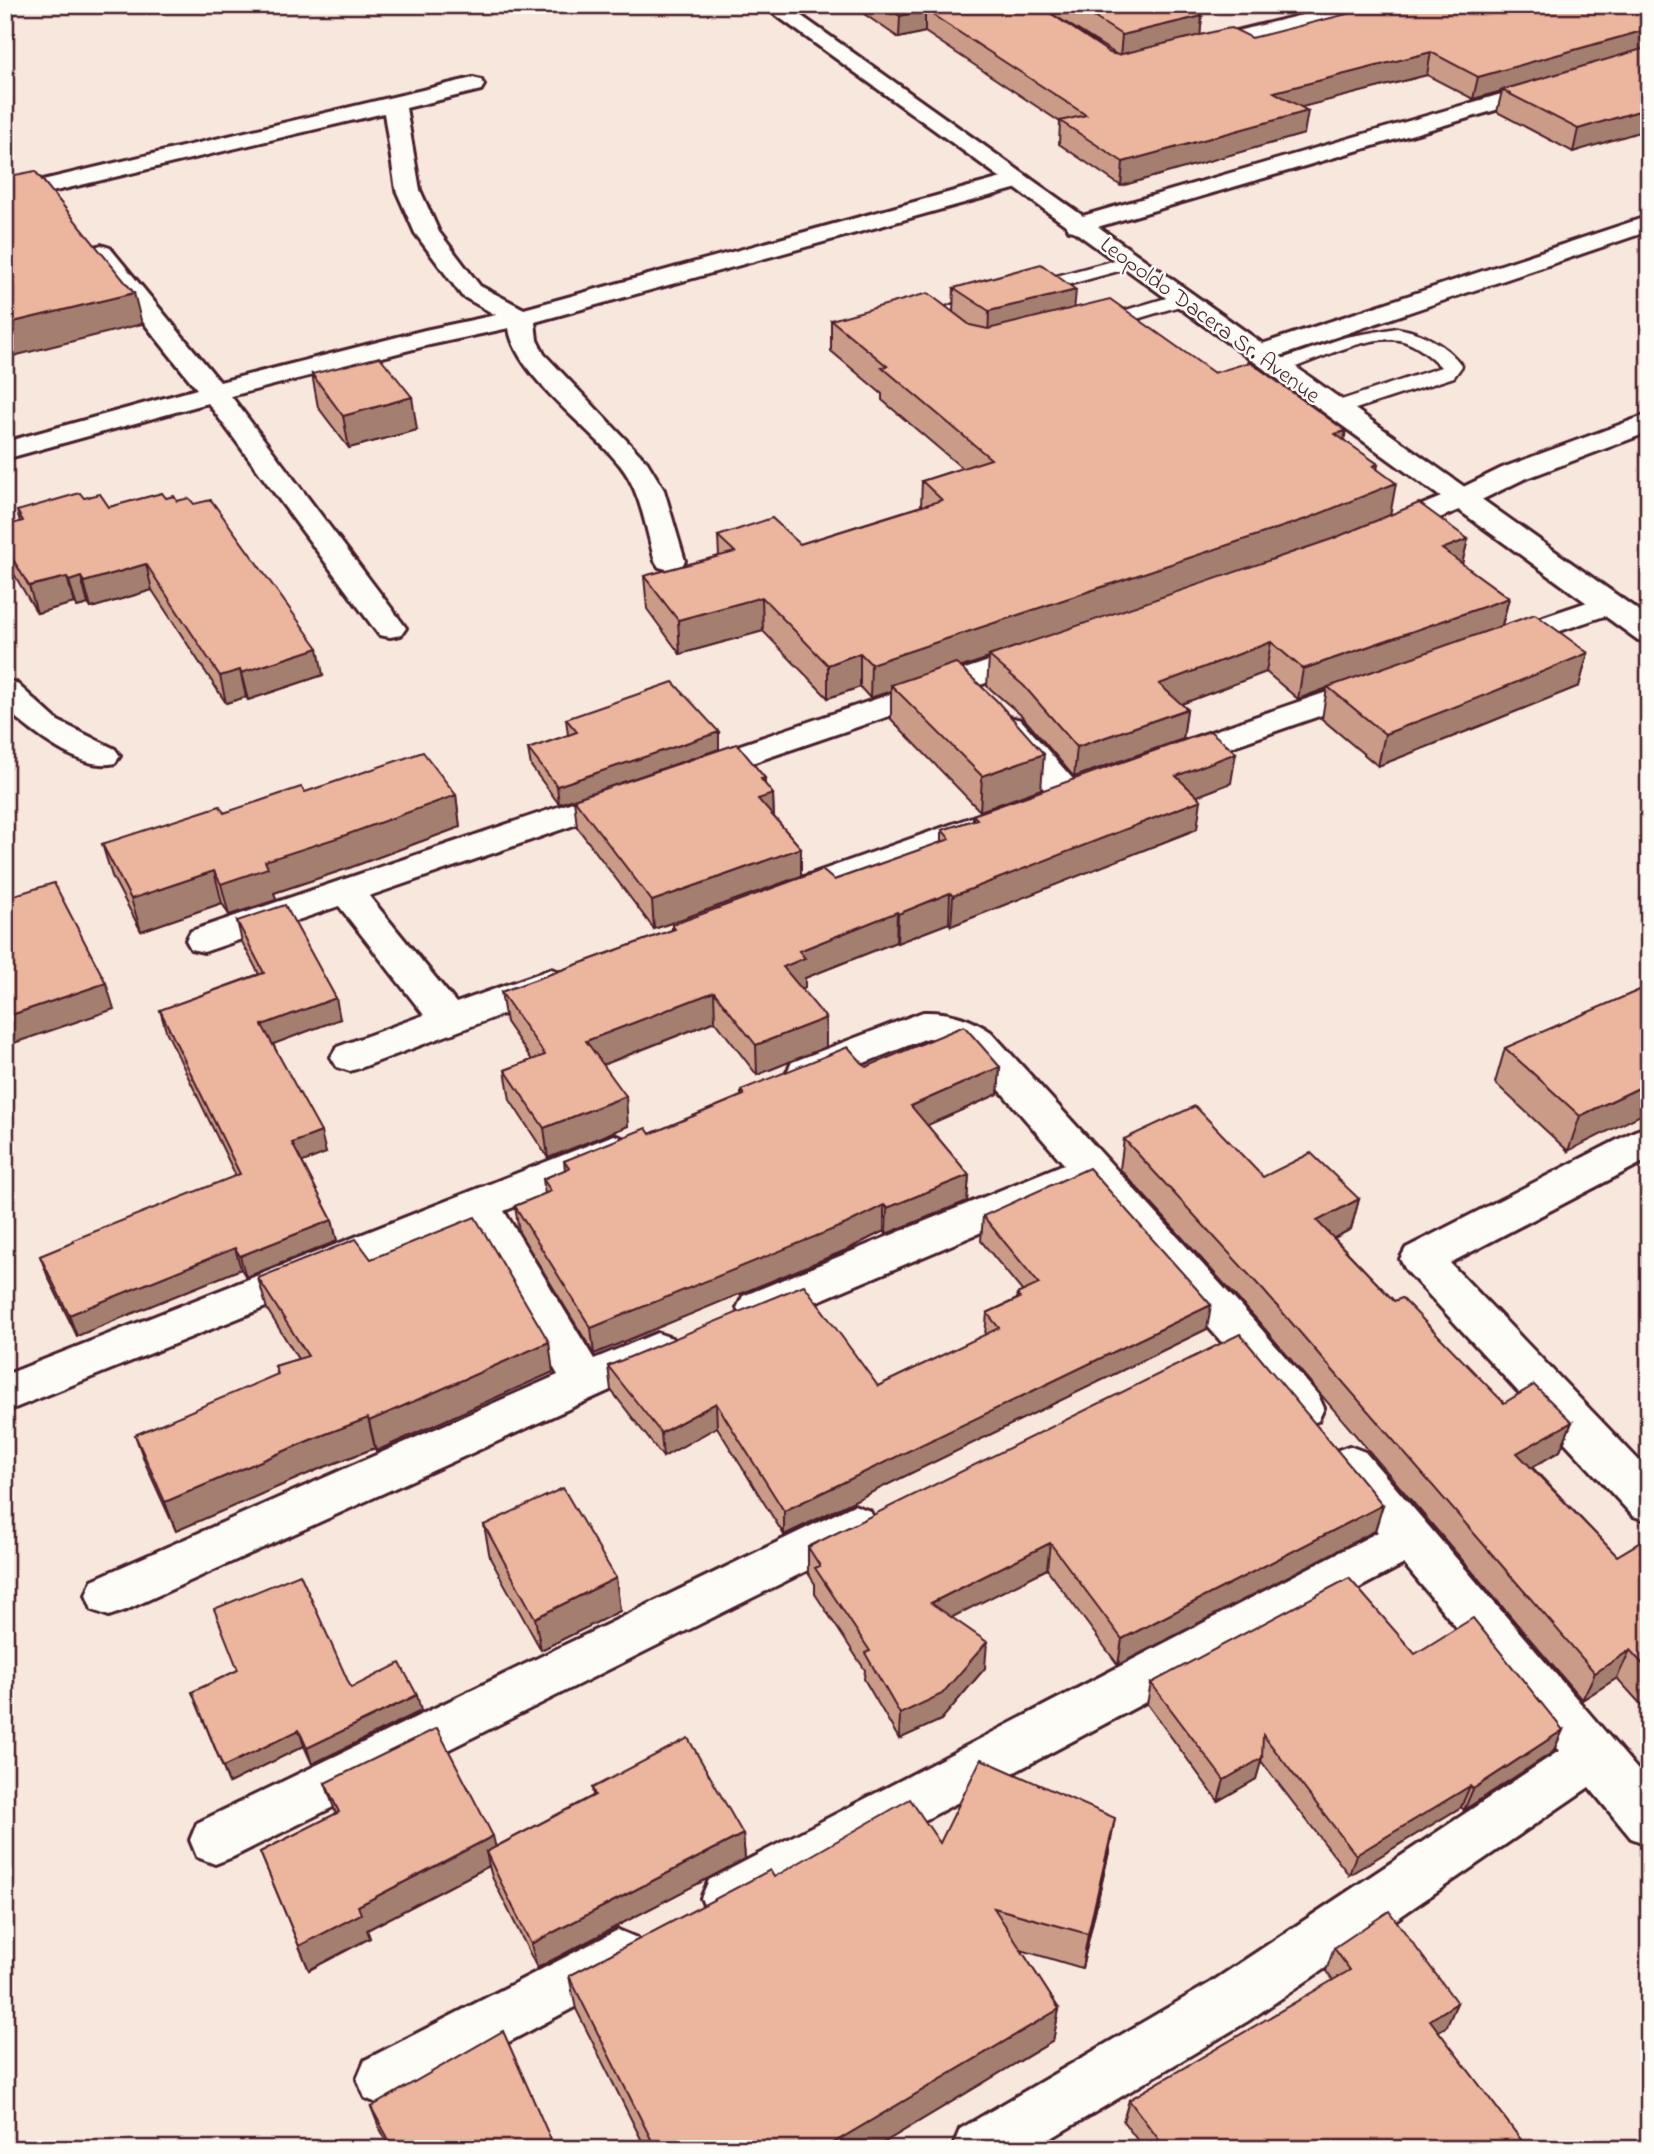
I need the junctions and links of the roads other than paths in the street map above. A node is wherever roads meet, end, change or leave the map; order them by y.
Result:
1 (772, 5) edge
2 (1370, 5) edge
3 (1265, 12) dead end
4 (1288, 25) junction
5 (1170, 55) edge
6 (1649, 58) edge
7 (472, 85) dead end
8 (394, 104) junction
9 (1017, 181) junction
10 (47, 186) junction
11 (5, 196) edge
12 (65, 208) edge
13 (1649, 223) edge
14 (1078, 225) junction
15 (82, 230) edge
16 (1130, 262) junction
17 (1183, 299) junction
18 (521, 318) junction
19 (1073, 331) edge
20 (967, 344) edge
21 (1268, 360) junction
22 (215, 393) junction
23 (1337, 409) junction
24 (1649, 422) edge
25 (5, 451) edge
26 (1461, 499) junction
27 (1351, 545) edge
28 (670, 561) dead end
29 (1608, 604) junction
30 (390, 628) dead end
31 (1649, 633) edge
32 (1064, 645) edge
33 (1476, 650) edge
34 (1410, 673) edge
35 (959, 681) junction
36 (5, 690) edge
37 (103, 756) dead end
38 (1146, 766) edge
39 (346, 891) junction
40 (757, 906) edge
41 (204, 940) dead end
42 (577, 972) edge
43 (448, 1019) junction
44 (350, 1057) dead end
45 (771, 1087) edge
46 (644, 1138) edge
47 (1649, 1141) edge
48 (1094, 1168) junction
49 (479, 1205) junction
50 (584, 1380) junction
51 (5, 1394) edge
52 (1649, 1502) edge
53 (891, 1507) edge
54 (1410, 1538) junction
55 (109, 1595) dead end
56 (1593, 1756) junction
57 (1649, 1821) edge
58 (215, 1840) dead end
59 (384, 2079) dead end
60 (979, 2149) edge

1 - 9 street, Leopoldo Dacera Sr. Avenue
2 - 4 street
3 - 4 street
4 - 5 street
6 - 14 street
7 - 8 street
8 - 10 street
8 - 18 street
9 - 14 street, Leopoldo Dacera Sr. Avenue
9 - 18 street
10 - 11 street
10 - 12 street
13 - 21 street
14 - 16 street, Leopoldo Dacera Sr. Avenue
15 - 22 street
16 - 17 street, Leopoldo Dacera Sr. Avenue
16 - 20 lane
17 - 19 lane
17 - 21 street, Leopoldo Dacera Sr. Avenue
18 - 22 street
18 - 28 street
21 - 23 street, Leopoldo Dacera Sr. Avenue
21 - 23 lane
22 - 25 street
22 - 30 street
23 - 26 street, Leopoldo Dacera Sr. Avenue
24 - 26 street
26 - 27 street
26 - 29 street, Leopoldo Dacera Sr. Avenue
29 - 31 street, Leopoldo Dacera Sr. Avenue
29 - 33 street
32 - 35 street
34 - 38 street
35 - 39 street
35 - 40 street
36 - 37 street
39 - 41 street
39 - 43 street
42 - 43 street
43 - 44 street
45 - 48 street
46 - 49 street
47 - 52 street
48 - 50 street
48 - 54 street
49 - 50 street
49 - 51 street
50 - 55 street
53 - 58 street
54 - 56 street
54 - 59 street
56 - 57 street
56 - 60 street

